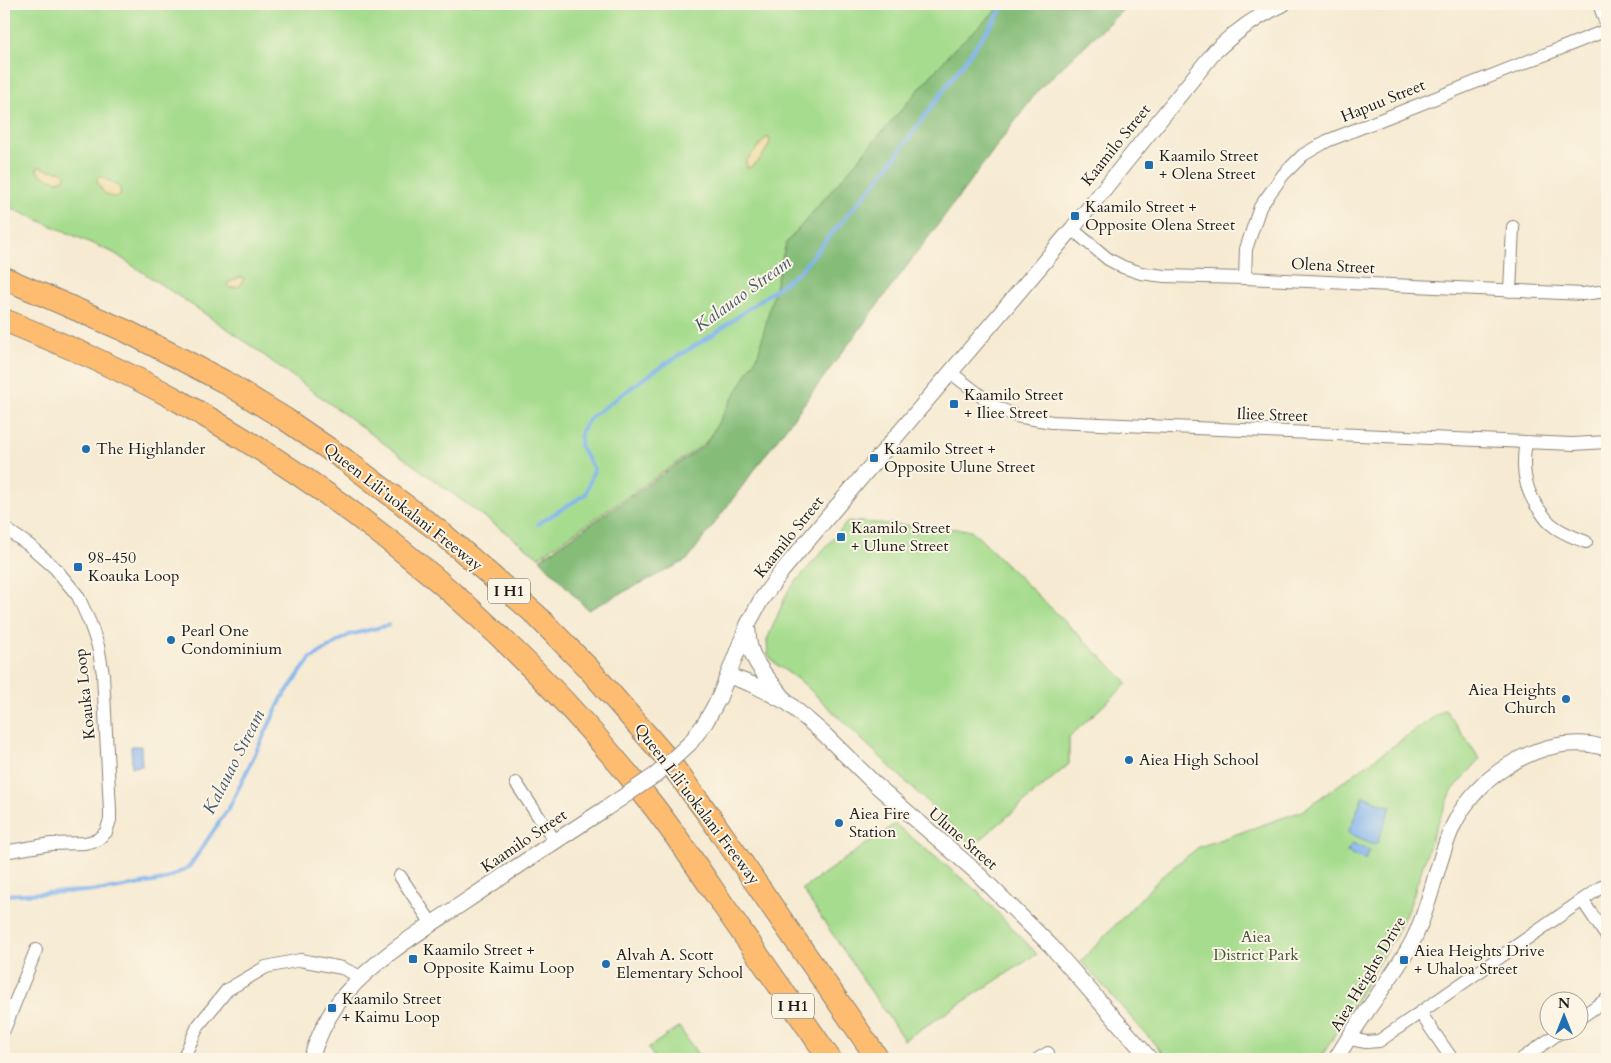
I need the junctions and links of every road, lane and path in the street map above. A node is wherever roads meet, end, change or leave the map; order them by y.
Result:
1 (1283, 4) edge
2 (1599, 4) edge
3 (1607, 26) edge
4 (1607, 30) edge
5 (1513, 226) dead end
6 (1072, 229) junction
7 (4, 278) edge
8 (1245, 278) junction
9 (1510, 291) junction
10 (1607, 291) edge
11 (4, 320) edge
12 (950, 372) junction
13 (1526, 442) junction
14 (1607, 442) edge
15 (4, 528) edge
16 (1586, 542) dead end
17 (748, 624) junction
18 (728, 676) junction
19 (788, 703) junction
20 (1607, 748) edge
21 (516, 783) dead end
22 (555, 841) junction
23 (4, 852) edge
24 (400, 876) dead end
25 (1607, 883) edge
26 (1582, 900) junction
27 (432, 924) junction
28 (1607, 937) edge
29 (36, 950) dead end
30 (361, 977) junction
31 (1607, 999) edge
32 (1588, 1012) edge
33 (1420, 1014) junction
34 (4, 1030) edge
35 (1350, 1039) junction
36 (1549, 1040) edge
37 (183, 1059) edge
38 (310, 1059) edge
39 (830, 1059) edge
40 (878, 1059) edge
41 (1150, 1059) edge
42 (1336, 1059) edge
43 (1452, 1059) edge
44 (1522, 1059) edge

1 - 6 street, Kaamilo Street
2 - 3 street
4 - 8 street, Hapuu Street
5 - 9 street
6 - 8 street, Olena Street
6 - 12 street, Kaamilo Street
7 - 40 highway, Queen Liliʻuokalani Freeway / I H1
8 - 9 street, Olena Street
9 - 10 street, Olena Street
11 - 39 highway, I H1
12 - 13 street, Iliee Street
12 - 17 street, Kaamilo Street
13 - 14 street, Iliee Street
13 - 16 street
15 - 23 street, Koauka Loop
17 - 18 street, Kaamilo Street
17 - 19 street
18 - 19 street, Ulune Street
18 - 22 street, Kaamilo Street, bridge
19 - 41 street, Ulune Street
20 - 35 street, Aiea Heights Drive
21 - 22 street
22 - 27 street, Kaamilo Street
24 - 27 street
25 - 26 street
26 - 28 street
26 - 33 street
27 - 30 street, Kaamilo Street
29 - 34 street
30 - 37 street
30 - 38 street, Kaamilo Street
31 - 32 street
33 - 35 street
33 - 43 street
35 - 42 street, Aiea Heights Drive
36 - 44 street

